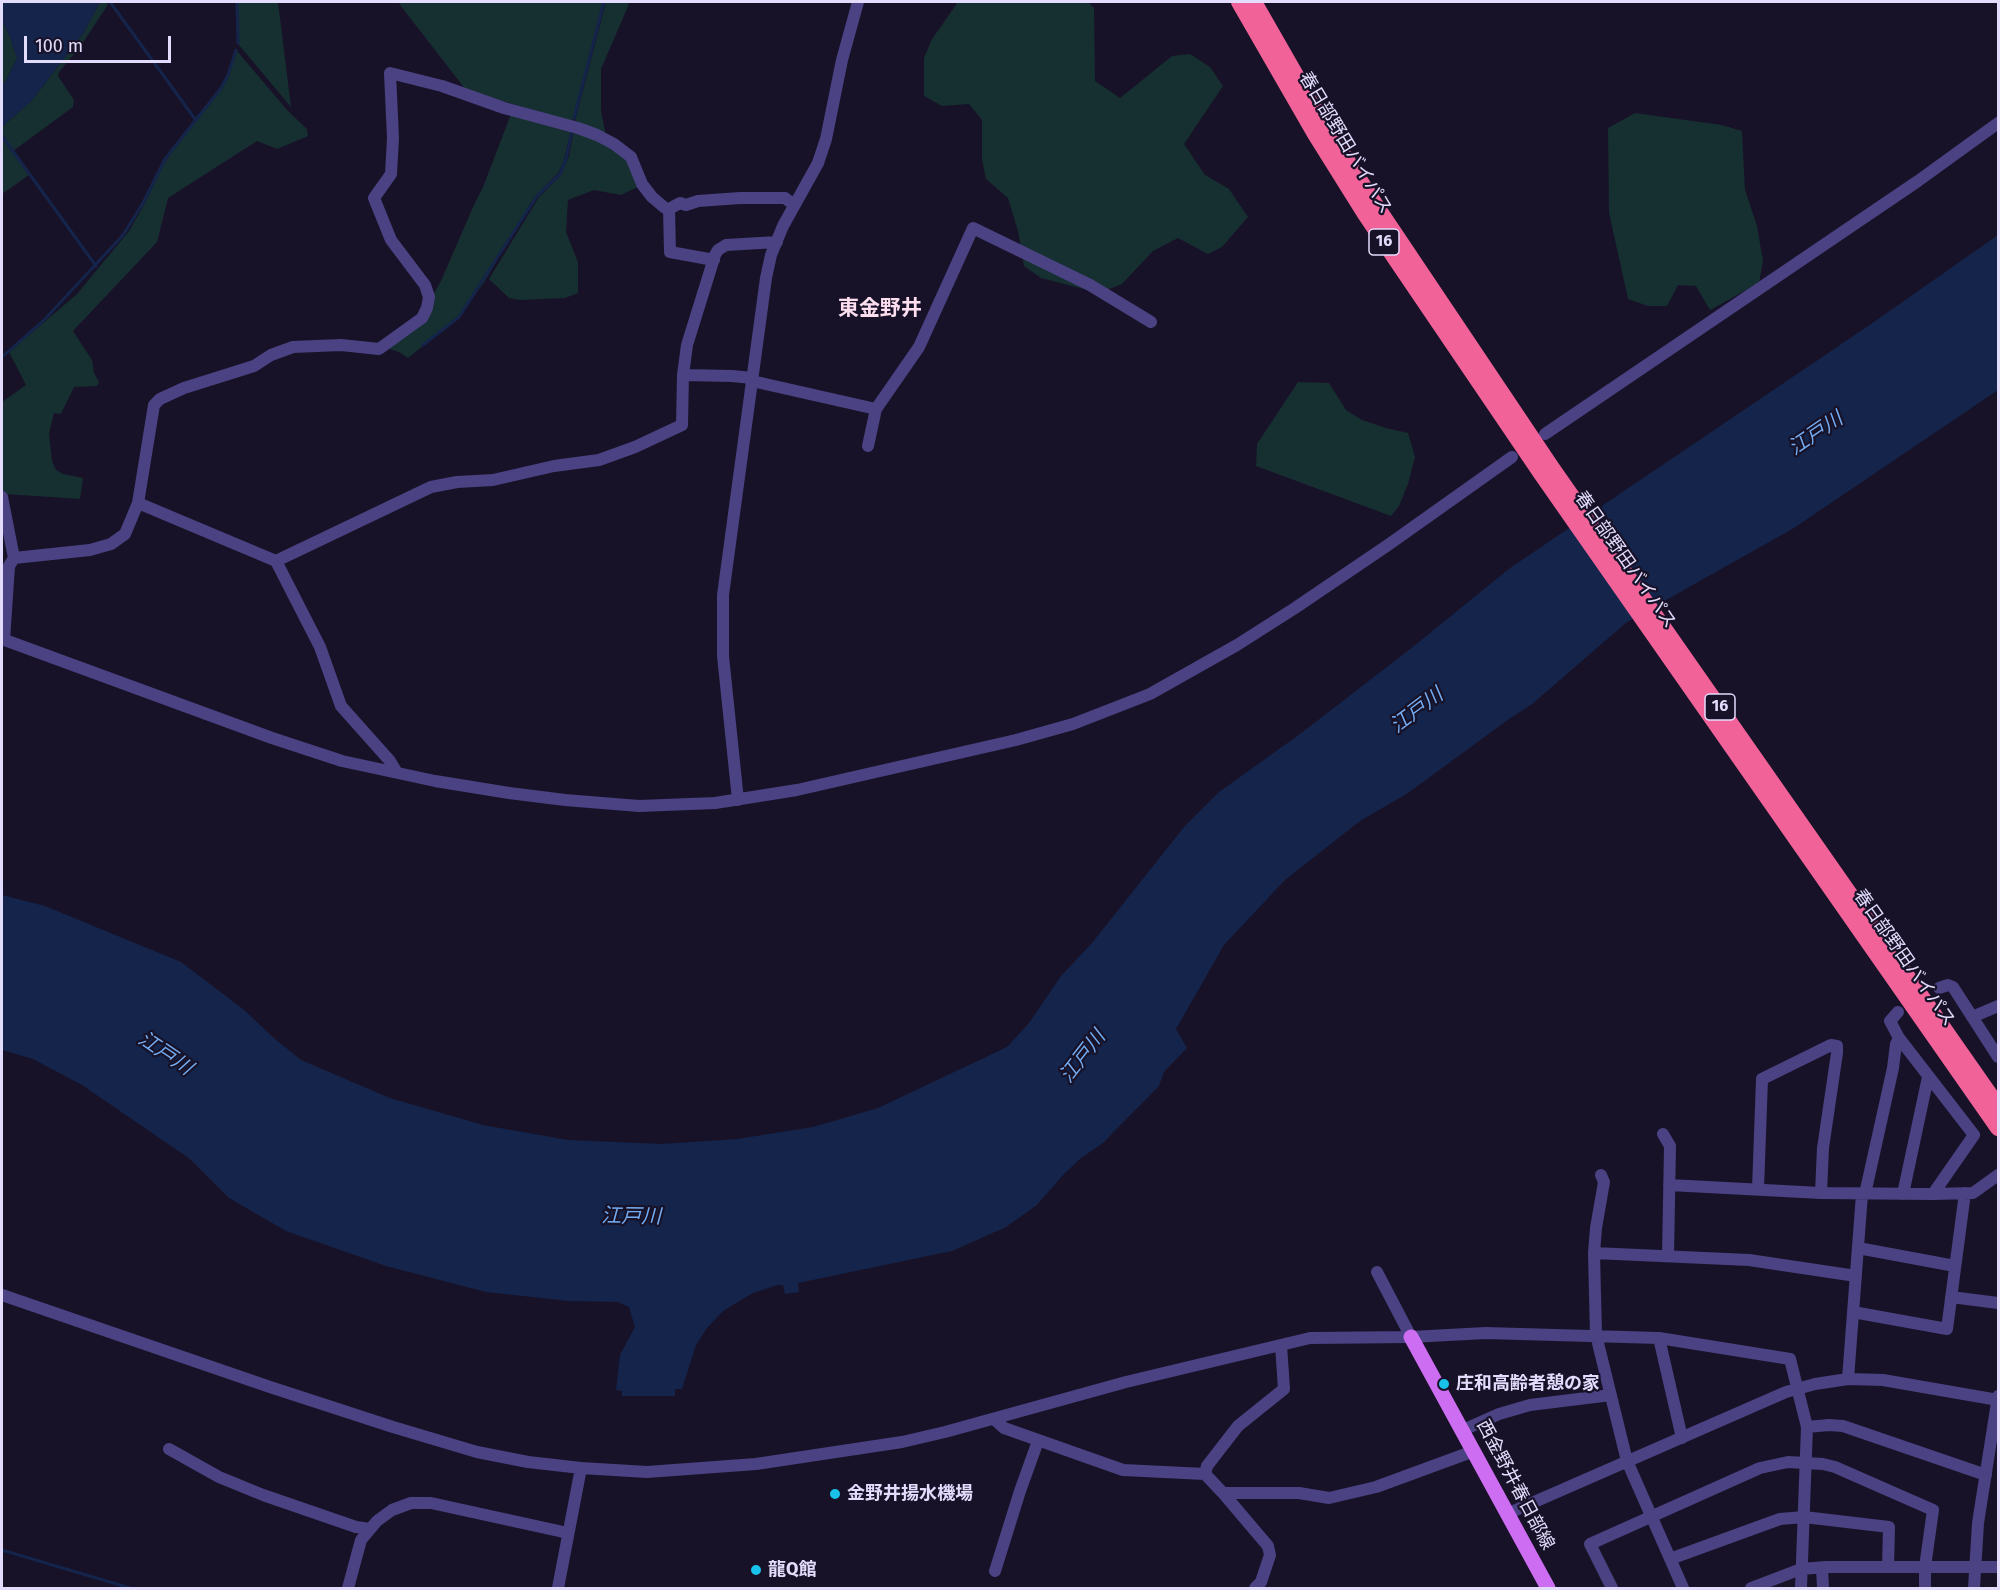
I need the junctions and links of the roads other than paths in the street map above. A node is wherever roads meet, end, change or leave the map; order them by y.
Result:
1 (858, 2) edge
2 (1239, 2) edge
3 (1254, 2) edge
4 (1998, 123) edge
5 (794, 205) junction
6 (669, 209) junction
7 (777, 242) junction
8 (714, 260) junction
9 (1150, 322) dead end
10 (683, 375) junction
11 (752, 380) junction
12 (876, 409) junction
13 (1545, 434) dead end
14 (868, 447) dead end
15 (1512, 457) dead end
16 (1547, 471) junction
17 (2, 497) edge
18 (138, 503) junction
19 (14, 558) junction
20 (276, 561) junction
21 (3, 640) edge
22 (396, 771) junction
23 (738, 800) junction
24 (1882, 950) junction
25 (1939, 988) dead end
26 (1998, 1006) edge
27 (1898, 1012) dead end
28 (1972, 1017) junction
29 (1899, 1038) junction
30 (1998, 1058) edge
31 (1928, 1077) junction
32 (1998, 1106) edge
33 (1998, 1128) edge
34 (1663, 1134) dead end
35 (1601, 1175) dead end
36 (1998, 1175) edge
37 (1669, 1185) junction
38 (1758, 1189) junction
39 (1821, 1193) junction
40 (1965, 1193) junction
41 (1863, 1194) junction
42 (1903, 1194) junction
43 (1933, 1194) junction
44 (1858, 1248) junction
45 (1594, 1253) junction
46 (1668, 1256) junction
47 (1955, 1266) junction
48 (1377, 1272) dead end
49 (1856, 1276) junction
50 (2, 1295) edge
51 (1951, 1297) junction
52 (1998, 1303) edge
53 (1853, 1312) junction
54 (1596, 1335) junction
55 (1411, 1337) junction
56 (1659, 1338) junction
57 (1281, 1345) junction
58 (1848, 1379) junction
59 (1798, 1389) junction
60 (1611, 1395) junction
61 (1998, 1398) edge
62 (994, 1419) junction
63 (1807, 1427) junction
64 (1463, 1430) junction
65 (1682, 1438) junction
66 (1038, 1441) junction
67 (169, 1449) dead end
68 (1474, 1451) junction
69 (1627, 1461) junction
70 (1806, 1462) junction
71 (581, 1468) junction
72 (1205, 1474) junction
73 (1986, 1475) junction
74 (1223, 1493) junction
75 (1509, 1514) junction
76 (1804, 1517) junction
77 (1651, 1518) junction
78 (370, 1529) junction
79 (568, 1533) junction
80 (1671, 1559) junction
81 (1888, 1567) junction
82 (1925, 1567) junction
83 (1822, 1568) junction
84 (1974, 1568) junction
85 (1998, 1568) edge
86 (1802, 1569) junction
87 (995, 1571) dead end
88 (1609, 1587) edge
89 (1757, 1587) edge
90 (348, 1588) edge
91 (558, 1588) edge
92 (1255, 1588) edge
93 (1548, 1588) edge
94 (1683, 1588) edge
95 (1802, 1588) edge
96 (1823, 1588) edge
97 (1925, 1588) edge
98 (1974, 1588) edge

1 - 5 street
2 - 16 highway, 春日部野田バイパス / 16
3 - 16 highway, 春日部野田バイパス / 16
4 - 13 street
5 - 6 street
5 - 7 street
6 - 8 street
6 - 18 street
7 - 8 street
7 - 11 street
8 - 10 street
9 - 12 street
10 - 11 street
10 - 20 street
11 - 12 street
11 - 23 street
12 - 14 street
15 - 23 street
16 - 24 highway, 春日部野田バイパス / 16
17 - 19 street
18 - 19 street
18 - 20 street
19 - 21 street
20 - 22 street
21 - 22 street
22 - 23 street
24 - 32 highway, 春日部野田バイパス / 16
24 - 33 highway, 春日部野田バイパス / 16
25 - 28 street
26 - 28 street
27 - 29 street
28 - 30 street
29 - 31 street
29 - 41 street
31 - 42 street
31 - 43 street
34 - 37 street
35 - 45 street
36 - 40 street
37 - 38 street
37 - 46 street
38 - 39 street
38 - 39 street
39 - 41 street
40 - 43 street
40 - 47 street
41 - 42 street
41 - 44 street
42 - 43 street
44 - 47 street
44 - 49 street
45 - 46 street
45 - 54 street
46 - 49 street
47 - 51 street
48 - 55 street
49 - 53 street
50 - 71 street
51 - 52 street
51 - 53 street
53 - 58 street
54 - 55 street
54 - 56 street
54 - 60 street
55 - 57 street
55 - 64 main road, 西金野井春日部線
56 - 59 street
56 - 65 street
57 - 62 street
57 - 72 street
58 - 59 street
58 - 61 street
59 - 63 street
59 - 65 street
60 - 64 street
60 - 69 street
61 - 73 street
62 - 66 street
62 - 71 street
63 - 70 street
63 - 73 street
64 - 68 main road, 西金野井春日部線
65 - 69 street
66 - 72 street
66 - 87 street
67 - 78 street
68 - 74 street
68 - 75 main road, 西金野井春日部線
69 - 75 street
69 - 77 street
70 - 76 street
70 - 77 street
70 - 82 street
71 - 79 street
72 - 74 street
73 - 84 street
74 - 92 street
75 - 93 main road, 西金野井春日部線
76 - 80 street
76 - 81 street
76 - 86 street
77 - 80 street
77 - 88 street
78 - 79 street
78 - 90 street
79 - 91 street
80 - 94 street
81 - 82 street
81 - 83 street
82 - 84 street
82 - 97 street
83 - 86 street
83 - 96 street
84 - 85 street
84 - 98 street
86 - 89 street
86 - 95 street

